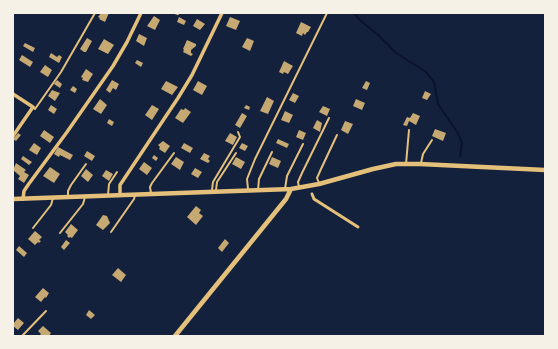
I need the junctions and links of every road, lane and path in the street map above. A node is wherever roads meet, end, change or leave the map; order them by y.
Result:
1 (95, 13) edge
2 (141, 13) edge
3 (222, 13) edge
4 (327, 13) edge
5 (13, 94) edge
6 (33, 107) junction
7 (329, 118) dead end
8 (409, 130) dead end
9 (238, 132) dead end
10 (337, 135) dead end
11 (13, 136) edge
12 (432, 140) dead end
13 (303, 144) dead end
14 (236, 152) dead end
15 (272, 152) dead end
16 (174, 153) dead end
17 (86, 164) dead end
18 (406, 164) junction
19 (420, 164) junction
20 (545, 170) edge
21 (117, 172) dead end
22 (319, 184) junction
23 (299, 188) junction
24 (285, 189) junction
25 (291, 189) junction
26 (248, 190) junction
27 (258, 190) junction
28 (214, 192) junction
29 (151, 194) junction
30 (312, 194) dead end
31 (120, 195) junction
32 (134, 195) junction
33 (108, 196) junction
34 (68, 197) junction
35 (85, 197) junction
36 (52, 198) junction
37 (13, 199) edge
38 (23, 199) junction
39 (358, 227) dead end
40 (33, 228) dead end
41 (111, 232) dead end
42 (60, 233) dead end
43 (46, 311) dead end
44 (22, 336) edge
45 (175, 336) edge

1 - 6 lane
2 - 38 street
3 - 31 street
4 - 26 lane
5 - 6 street
6 - 11 street
7 - 23 lane
8 - 18 lane
9 - 28 lane
10 - 22 lane
12 - 19 lane
13 - 24 lane
14 - 28 lane
15 - 27 lane
16 - 29 lane
17 - 34 lane
18 - 19 street
18 - 22 street
19 - 20 street
21 - 33 lane
22 - 23 street
23 - 25 street
24 - 25 street
24 - 27 street
25 - 45 street
26 - 27 street
26 - 28 street
28 - 29 street
29 - 32 street
30 - 39 street
31 - 32 street
31 - 33 street
32 - 41 lane
33 - 35 street
34 - 35 street
34 - 36 street
35 - 42 lane
36 - 38 street
36 - 40 lane
37 - 38 street
43 - 44 lane

